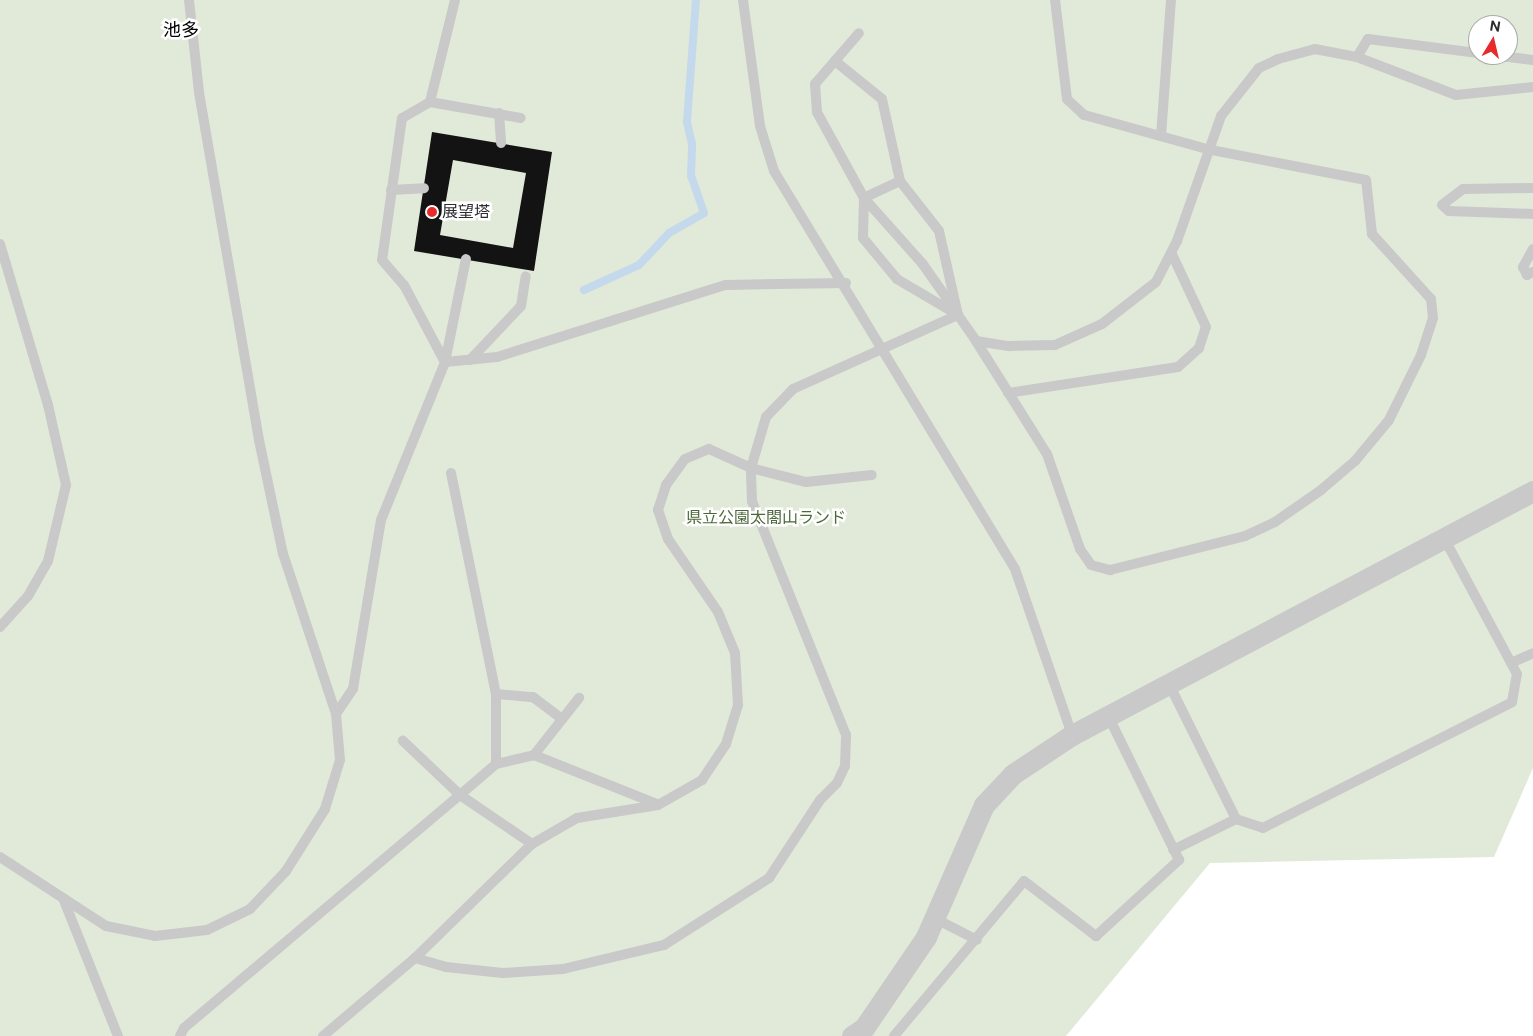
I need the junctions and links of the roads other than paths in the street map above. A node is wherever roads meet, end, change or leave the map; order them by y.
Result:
1 (189, 0) edge
2 (455, 0) edge
3 (1055, 0) edge
4 (1172, 0) edge
5 (745, 2) edge
6 (859, 33) dead end
7 (1468, 52) edge
8 (1357, 56) junction
9 (1518, 58) edge
10 (1533, 60) edge
11 (835, 61) junction
12 (1533, 87) edge
13 (430, 102) junction
14 (499, 113) junction
15 (521, 118) dead end
16 (1161, 136) junction
17 (501, 143) dead end
18 (1207, 149) junction
19 (900, 181) junction
20 (424, 188) dead end
21 (1533, 188) edge
22 (391, 190) junction
23 (864, 198) junction
24 (1533, 214) edge
25 (0, 244) edge
26 (1533, 249) edge
27 (1172, 254) junction
28 (466, 259) dead end
29 (1533, 272) edge
30 (526, 276) dead end
31 (846, 283) junction
32 (958, 315) junction
33 (976, 341) junction
34 (884, 348) junction
35 (470, 360) junction
36 (445, 362) junction
37 (1008, 393) junction
38 (751, 468) junction
39 (451, 473) dead end
40 (872, 475) dead end
41 (1533, 491) edge
42 (1444, 538) junction
43 (0, 627) edge
44 (1533, 653) edge
45 (1511, 663) junction
46 (1169, 684) junction
47 (496, 694) junction
48 (579, 698) dead end
49 (336, 714) junction
50 (1108, 716) junction
51 (562, 719) junction
52 (1072, 735) junction
53 (403, 741) dead end
54 (534, 755) junction
55 (496, 764) junction
56 (460, 795) junction
57 (658, 805) junction
58 (1236, 819) junction
59 (532, 844) junction
60 (1174, 850) junction
61 (0, 857) edge
62 (63, 898) junction
63 (934, 918) junction
64 (977, 940) junction
65 (415, 958) junction
66 (118, 1036) edge
67 (180, 1036) edge
68 (323, 1036) edge
69 (852, 1036) edge
70 (894, 1036) edge

1 - 49 lane
2 - 13 lane
3 - 16 lane
4 - 16 lane
5 - 31 lane
6 - 11 lane
7 - 8 lane
8 - 12 lane
8 - 18 lane
9 - 10 lane
11 - 19 lane
11 - 23 lane
13 - 14 lane
13 - 22 lane
14 - 15 lane
14 - 17 lane
16 - 18 lane
18 - 27 lane
18 - 37 lane
19 - 23 lane
19 - 32 lane
20 - 22 lane
21 - 24 lane
22 - 36 lane
23 - 32 lane
23 - 32 lane
25 - 43 lane
26 - 29 lane
27 - 33 lane
27 - 37 lane
28 - 36 lane
30 - 35 lane
31 - 34 lane
31 - 35 lane
32 - 33 lane
32 - 34 lane
33 - 37 lane
34 - 38 lane
34 - 52 lane
35 - 36 lane
36 - 49 lane
38 - 40 lane
38 - 57 lane
38 - 65 lane
39 - 47 lane
41 - 42 street
42 - 45 lane
42 - 46 street
44 - 45 lane
45 - 58 lane
46 - 50 street
46 - 58 lane
47 - 51 lane
47 - 55 lane
48 - 51 lane
49 - 62 lane
50 - 52 street
50 - 60 lane
51 - 54 lane
52 - 63 street
53 - 56 lane
54 - 55 lane
54 - 57 lane
55 - 56 lane
56 - 59 lane
56 - 67 lane
57 - 59 lane
58 - 60 lane
59 - 65 lane
60 - 64 lane
61 - 62 lane
62 - 66 lane
63 - 64 lane
63 - 69 street
64 - 70 lane
65 - 68 lane

